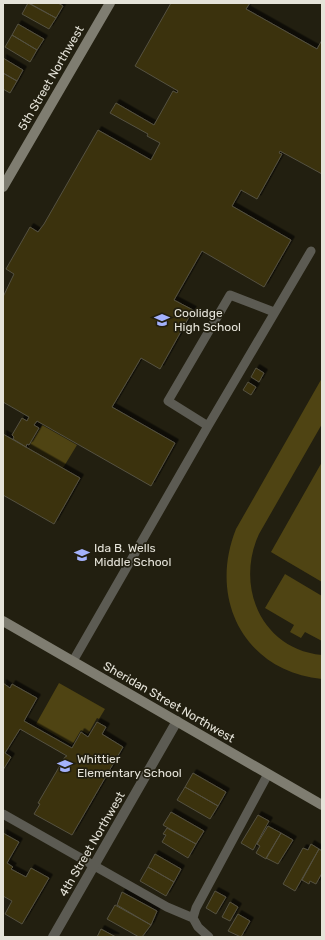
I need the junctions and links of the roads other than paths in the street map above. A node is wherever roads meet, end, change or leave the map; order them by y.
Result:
1 (110, 3) edge
2 (3, 187) edge
3 (311, 252) dead end
4 (274, 312) junction
5 (208, 426) junction
6 (3, 621) edge
7 (73, 661) junction
8 (177, 721) junction
9 (268, 774) junction
10 (322, 805) edge
11 (3, 814) edge
12 (94, 865) junction
13 (193, 918) junction
14 (53, 937) edge
15 (209, 937) edge

1 - 2 street, 5th Street Northwest
3 - 4 lane
4 - 5 lane
4 - 5 lane
5 - 7 lane
6 - 7 street, Sheridan Street Northwest
7 - 8 street, Sheridan Street Northwest
8 - 9 street, Sheridan Street Northwest
8 - 12 street, 4th Street Northwest
9 - 10 street, Sheridan Street Northwest
9 - 13 lane
11 - 12 lane
12 - 13 lane
12 - 14 street, 4th Street Northwest
13 - 15 lane

